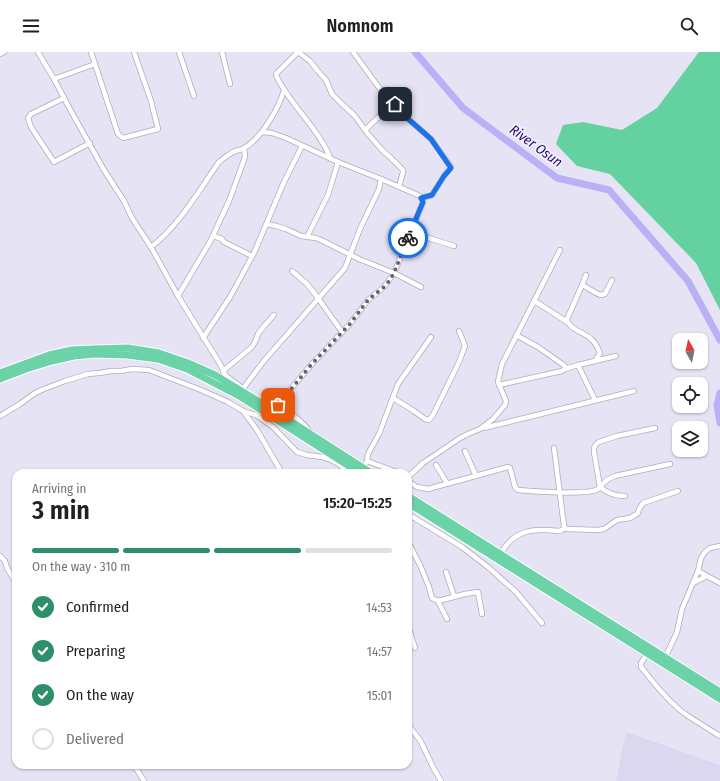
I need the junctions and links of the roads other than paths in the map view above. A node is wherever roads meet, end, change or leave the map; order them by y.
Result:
1 (4, 52) edge
2 (38, 52) edge
3 (91, 52) edge
4 (134, 52) edge
5 (179, 52) edge
6 (222, 52) edge
7 (298, 52) edge
8 (353, 52) edge
9 (0, 54) edge
10 (95, 64) junction
11 (54, 79) junction
12 (230, 84) dead end
13 (284, 90) junction
14 (194, 96) dead end
15 (64, 98) junction
16 (391, 104) junction
17 (267, 123) junction
18 (365, 130) junction
19 (262, 132) junction
20 (272, 133) junction
21 (90, 143) junction
22 (302, 146) junction
23 (244, 149) junction
24 (330, 158) junction
25 (338, 162) junction
26 (381, 179) junction
27 (399, 187) junction
28 (421, 198) junction
29 (267, 224) junction
30 (410, 232) junction
31 (213, 236) junction
32 (307, 237) junction
33 (454, 246) dead end
34 (151, 247) junction
35 (560, 250) dead end
36 (350, 254) junction
37 (252, 256) junction
38 (292, 271) dead end
39 (394, 273) junction
40 (586, 275) dead end
41 (612, 280) dead end
42 (582, 285) junction
43 (422, 287) dead end
44 (178, 296) junction
45 (318, 298) junction
46 (534, 301) junction
47 (274, 315) dead end
48 (567, 322) junction
49 (459, 330) dead end
50 (342, 332) junction
51 (516, 335) junction
52 (431, 337) dead end
53 (203, 338) junction
54 (616, 356) dead end
55 (595, 361) junction
56 (578, 365) junction
57 (565, 369) junction
58 (223, 371) junction
59 (0, 373) edge
60 (0, 379) edge
61 (499, 385) junction
62 (242, 390) junction
63 (634, 391) dead end
64 (393, 398) junction
65 (595, 400) junction
66 (276, 408) junction
67 (244, 411) junction
68 (0, 416) edge
69 (493, 419) junction
70 (495, 425) junction
71 (655, 428) dead end
72 (480, 429) junction
73 (554, 448) dead end
74 (465, 451) dead end
75 (670, 464) dead end
76 (436, 465) dead end
77 (364, 467) edge
78 (280, 469) edge
79 (345, 469) edge
80 (378, 469) edge
81 (412, 473) edge
82 (476, 476) junction
83 (447, 483) junction
84 (412, 484) edge
85 (600, 487) junction
86 (678, 491) dead end
87 (560, 492) junction
88 (625, 496) dead end
89 (412, 499) edge
90 (412, 506) edge
91 (412, 516) edge
92 (565, 528) junction
93 (720, 546) edge
94 (412, 550) edge
95 (500, 554) junction
96 (0, 556) edge
97 (698, 571) junction
98 (446, 572) dead end
99 (12, 576) edge
100 (707, 576) junction
101 (693, 583) junction
102 (720, 583) edge
103 (454, 596) junction
104 (438, 601) junction
105 (482, 614) dead end
106 (447, 619) dead end
107 (542, 623) dead end
108 (412, 639) edge
109 (415, 648) dead end
110 (647, 654) junction
111 (665, 658) junction
112 (720, 692) edge
113 (720, 699) edge
114 (412, 730) edge
115 (720, 736) edge
116 (136, 769) edge
117 (144, 781) edge
118 (441, 781) edge

1 - 9 street
2 - 11 street
3 - 10 street
4 - 10 street
5 - 14 street
6 - 12 street
7 - 13 street
7 - 18 street
8 - 16 street
10 - 11 street
11 - 15 street
13 - 17 street
13 - 24 street
15 - 21 street
15 - 21 street
16 - 18 street
16 - 28 street
17 - 19 street
17 - 20 street
18 - 27 street
19 - 20 street
19 - 23 street
20 - 22 street
21 - 34 street
22 - 24 street
22 - 29 street
23 - 31 street
23 - 34 street
24 - 25 street
25 - 26 street
25 - 32 street
26 - 27 street
26 - 36 street
27 - 28 street
28 - 30 street
29 - 32 street
29 - 37 street
30 - 33 street
30 - 39 street
31 - 37 street
31 - 44 street
32 - 36 street
34 - 44 street
35 - 46 street
36 - 39 street
36 - 45 street
37 - 53 street
38 - 45 street
39 - 43 street
39 - 50 street
40 - 42 street
41 - 42 street
42 - 48 street
44 - 53 street
45 - 50 street
45 - 62 street
46 - 48 street
46 - 51 street
47 - 58 street
48 - 55 street
49 - 64 street
50 - 66 street
51 - 57 street
51 - 61 street
52 - 64 street
53 - 58 street
54 - 55 street
55 - 56 street
56 - 57 street
56 - 65 street
57 - 61 street
58 - 62 street
59 - 62 highway
60 - 77 highway
61 - 69 street
62 - 66 highway
63 - 65 street
64 - 77 street
65 - 70 street
66 - 77 highway
67 - 68 street
67 - 78 street
67 - 79 street
69 - 70 street
69 - 72 street
70 - 72 street
71 - 85 street
72 - 81 street
73 - 87 street
74 - 82 street
75 - 85 street
76 - 83 street
77 - 80 street
82 - 83 street
82 - 87 street
83 - 84 street
85 - 87 street
85 - 88 street
86 - 92 street
87 - 92 street
89 - 95 highway
90 - 110 highway
91 - 107 street
92 - 95 street
93 - 97 street
94 - 104 street
95 - 111 highway
96 - 99 street
97 - 100 street
97 - 101 street
98 - 103 street
100 - 101 street
100 - 102 street
101 - 111 street
103 - 104 street
103 - 105 street
104 - 106 street
108 - 109 street
110 - 113 highway
110 - 115 street
111 - 112 highway
114 - 118 street
116 - 117 street

